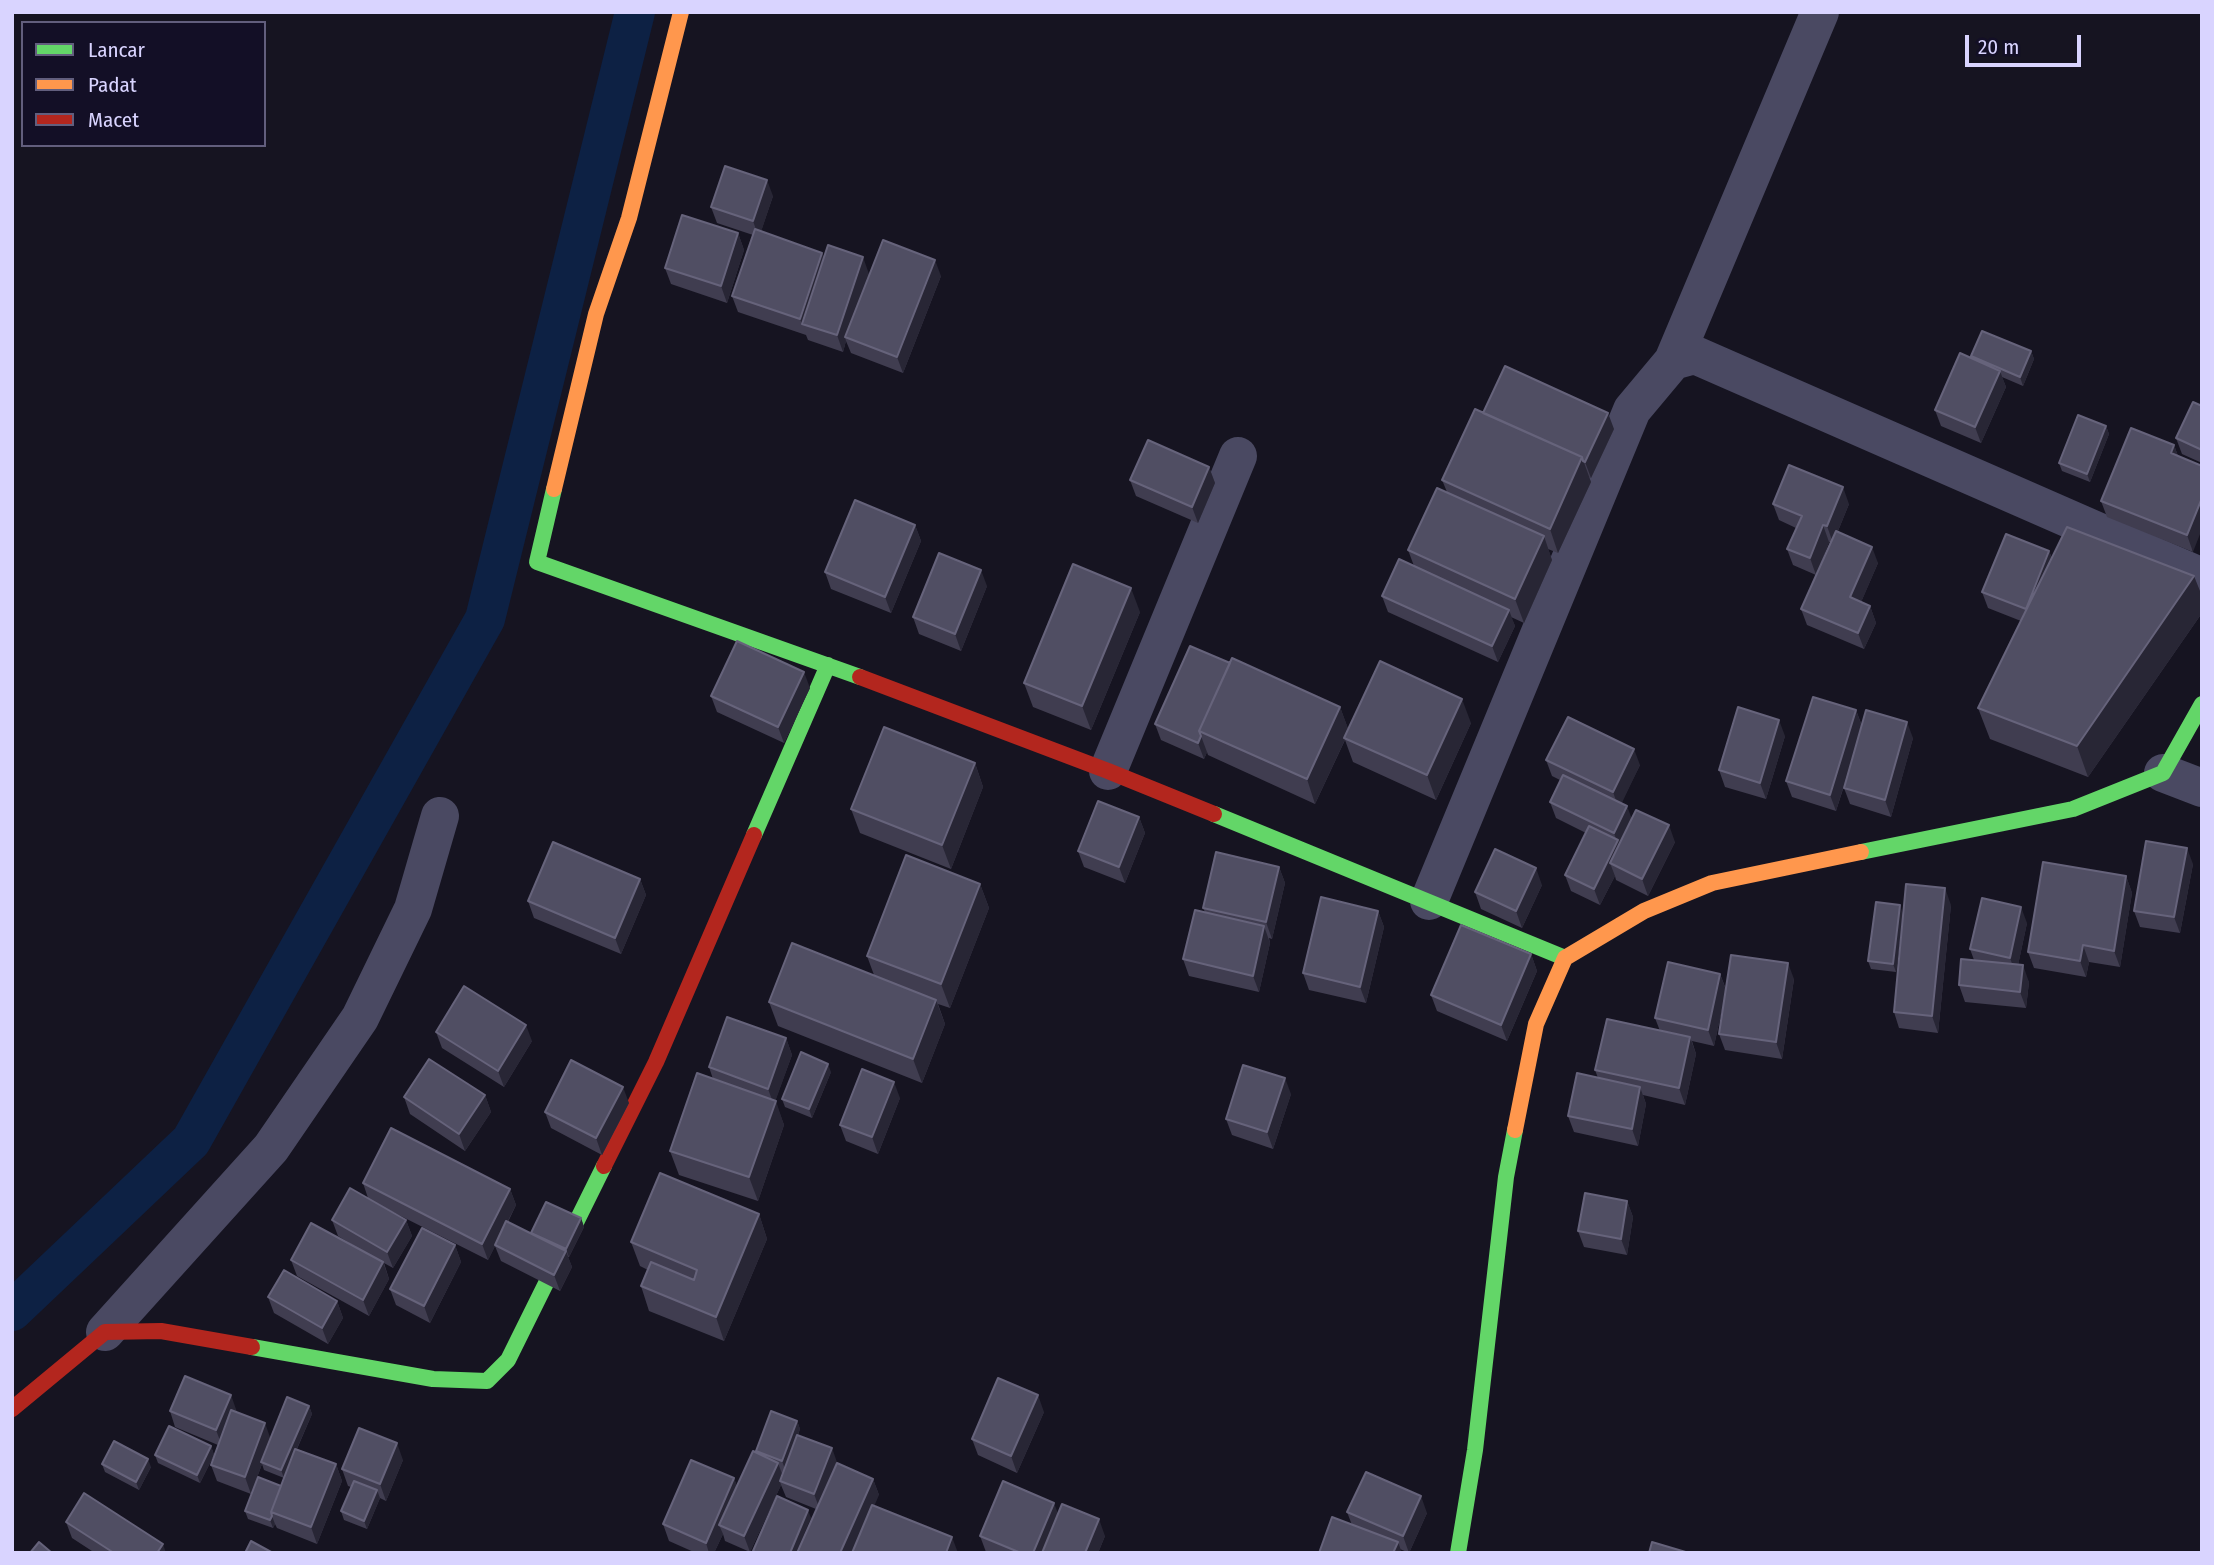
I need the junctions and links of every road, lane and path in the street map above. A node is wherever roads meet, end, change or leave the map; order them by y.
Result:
1 (681, 12) edge
2 (1820, 12) edge
3 (1673, 361) junction
4 (1238, 456) dead end
5 (2202, 577) edge
6 (828, 665) junction
7 (2202, 704) edge
8 (1108, 771) junction
9 (2163, 773) junction
10 (2202, 788) edge
11 (440, 816) dead end
12 (1429, 901) junction
13 (1565, 958) junction
14 (105, 1332) junction
15 (12, 1409) edge
16 (1458, 1553) edge

1 - 6 street
2 - 3 street
3 - 5 street
3 - 12 street
4 - 8 street
6 - 8 street
6 - 14 street
7 - 9 street
8 - 12 street
9 - 10 street
9 - 13 street
11 - 14 street
12 - 13 street
13 - 16 street
14 - 15 street

